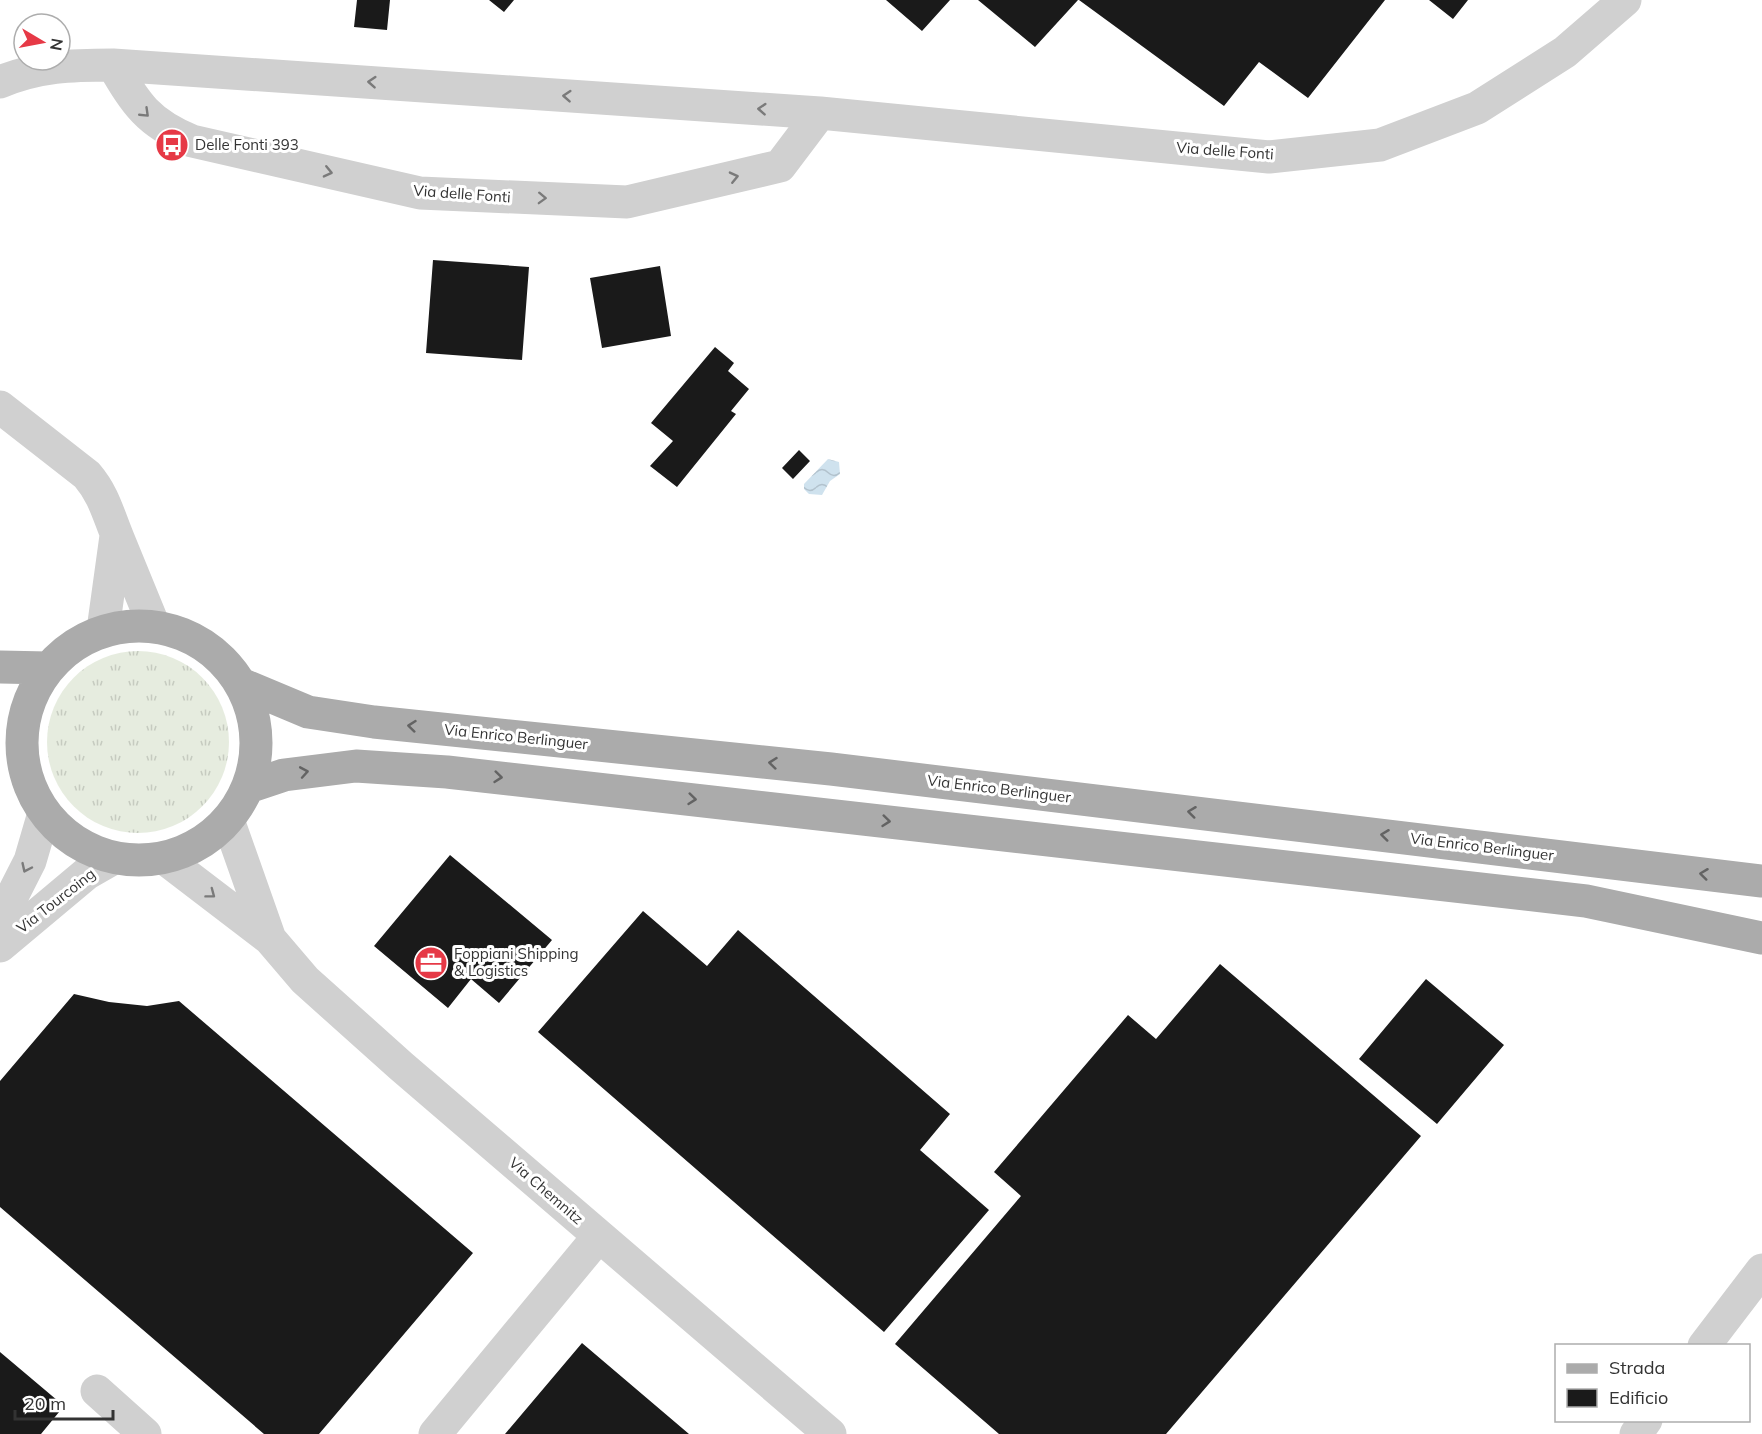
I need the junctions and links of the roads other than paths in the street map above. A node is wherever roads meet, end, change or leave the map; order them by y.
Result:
1 (1625, 0) edge
2 (113, 65) junction
3 (0, 82) edge
4 (820, 113) junction
5 (0, 407) edge
6 (116, 535) junction
7 (154, 626) junction
8 (103, 630) junction
9 (0, 667) edge
10 (48, 668) junction
11 (241, 684) junction
12 (12, 757) edge
13 (248, 787) junction
14 (44, 813) junction
15 (228, 820) junction
16 (114, 858) junction
17 (164, 858) junction
18 (1762, 881) edge
19 (0, 920) edge
20 (1762, 938) edge
21 (270, 939) junction
22 (0, 946) edge
23 (598, 1236) junction
24 (1762, 1270) edge
25 (1706, 1344) edge
26 (97, 1391) dead end
27 (145, 1434) edge
28 (435, 1434) edge
29 (830, 1434) edge

1 - 4 street, Via delle Fonti
2 - 3 street, Via delle Fonti
4 -> 2 street, Via delle Fonti
2 -> 4 street, Via delle Fonti
5 - 6 street
6 - 7 street
6 - 8 street
7 - 8 main road, Via Enrico Berlinguer
7 - 11 main road, Via Enrico Berlinguer
8 - 10 main road, Via Enrico Berlinguer
9 - 10 main road
10 - 12 main road, Via Enrico Berlinguer
11 - 13 main road, Via Enrico Berlinguer
18 -> 11 main road, Via Enrico Berlinguer
12 - 14 main road, Via Enrico Berlinguer
13 - 15 main road, Via Enrico Berlinguer
13 -> 20 main road
14 - 16 main road, Via Enrico Berlinguer
14 -> 19 street, Via Tourcoing
15 - 17 main road, Via Enrico Berlinguer
15 - 21 street, Via Chemnitz
16 - 17 main road, Via Enrico Berlinguer
16 - 22 street, Via Tourcoing
17 -> 21 street, Via Chemnitz
21 - 23 street, Via Chemnitz
23 - 28 street
23 - 29 street, Via Chemnitz
24 - 25 street
26 - 27 street

